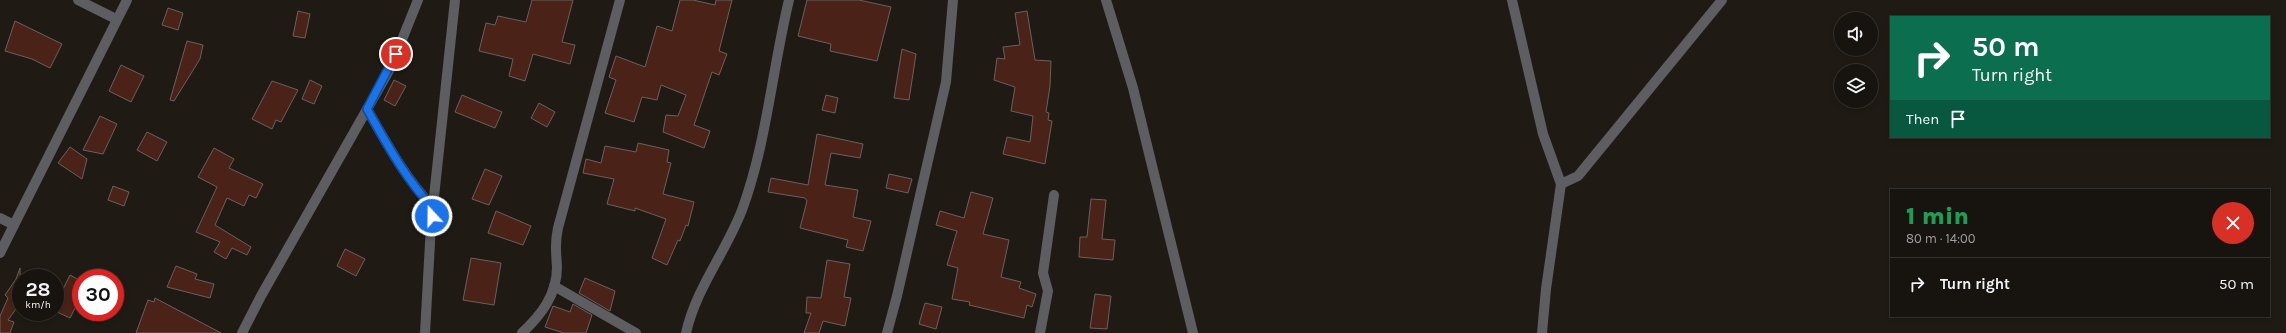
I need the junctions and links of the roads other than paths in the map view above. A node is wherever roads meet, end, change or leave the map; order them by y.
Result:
1 (78, 0) edge
2 (127, 0) edge
3 (418, 0) edge
4 (455, 0) edge
5 (620, 0) edge
6 (789, 0) edge
7 (953, 0) edge
8 (1106, 0) edge
9 (1512, 0) edge
10 (1722, 0) edge
11 (116, 19) junction
12 (367, 109) junction
13 (1561, 184) junction
14 (1054, 195) dead end
15 (433, 208) junction
16 (0, 218) edge
17 (14, 225) junction
18 (0, 253) edge
19 (554, 286) junction
20 (242, 333) edge
21 (425, 333) edge
22 (522, 333) edge
23 (636, 333) edge
24 (686, 333) edge
25 (886, 333) edge
26 (1040, 333) edge
27 (1193, 333) edge
28 (1542, 333) edge

1 - 11 street
2 - 11 street
3 - 12 street
4 - 15 street
5 - 19 street
6 - 24 street
7 - 25 street
8 - 27 street
9 - 13 street
10 - 13 street
11 - 17 street
12 - 15 street
12 - 20 street
13 - 28 street
14 - 26 street
15 - 21 street
16 - 17 street
17 - 18 street
19 - 22 street
19 - 23 street

